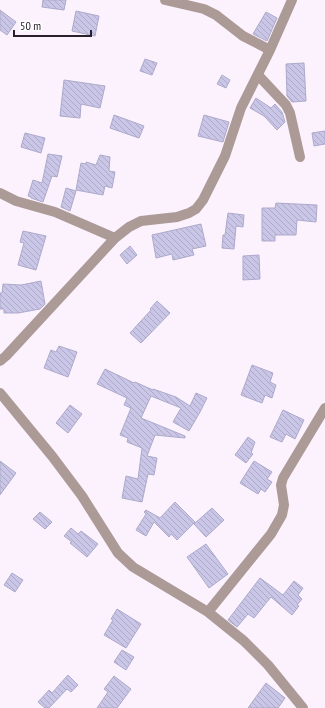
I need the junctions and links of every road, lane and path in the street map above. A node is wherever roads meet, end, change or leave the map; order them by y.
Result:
1 (165, 0) edge
2 (292, 0) edge
3 (270, 50) junction
4 (258, 75) junction
5 (300, 157) dead end
6 (0, 193) edge
7 (115, 238) junction
8 (0, 362) edge
9 (0, 393) edge
10 (325, 408) edge
11 (208, 612) junction
12 (303, 708) edge

1 - 3 street
2 - 3 street
3 - 4 street
4 - 5 street
4 - 7 street
6 - 7 street
7 - 8 street
9 - 11 street
10 - 11 street
11 - 12 street

